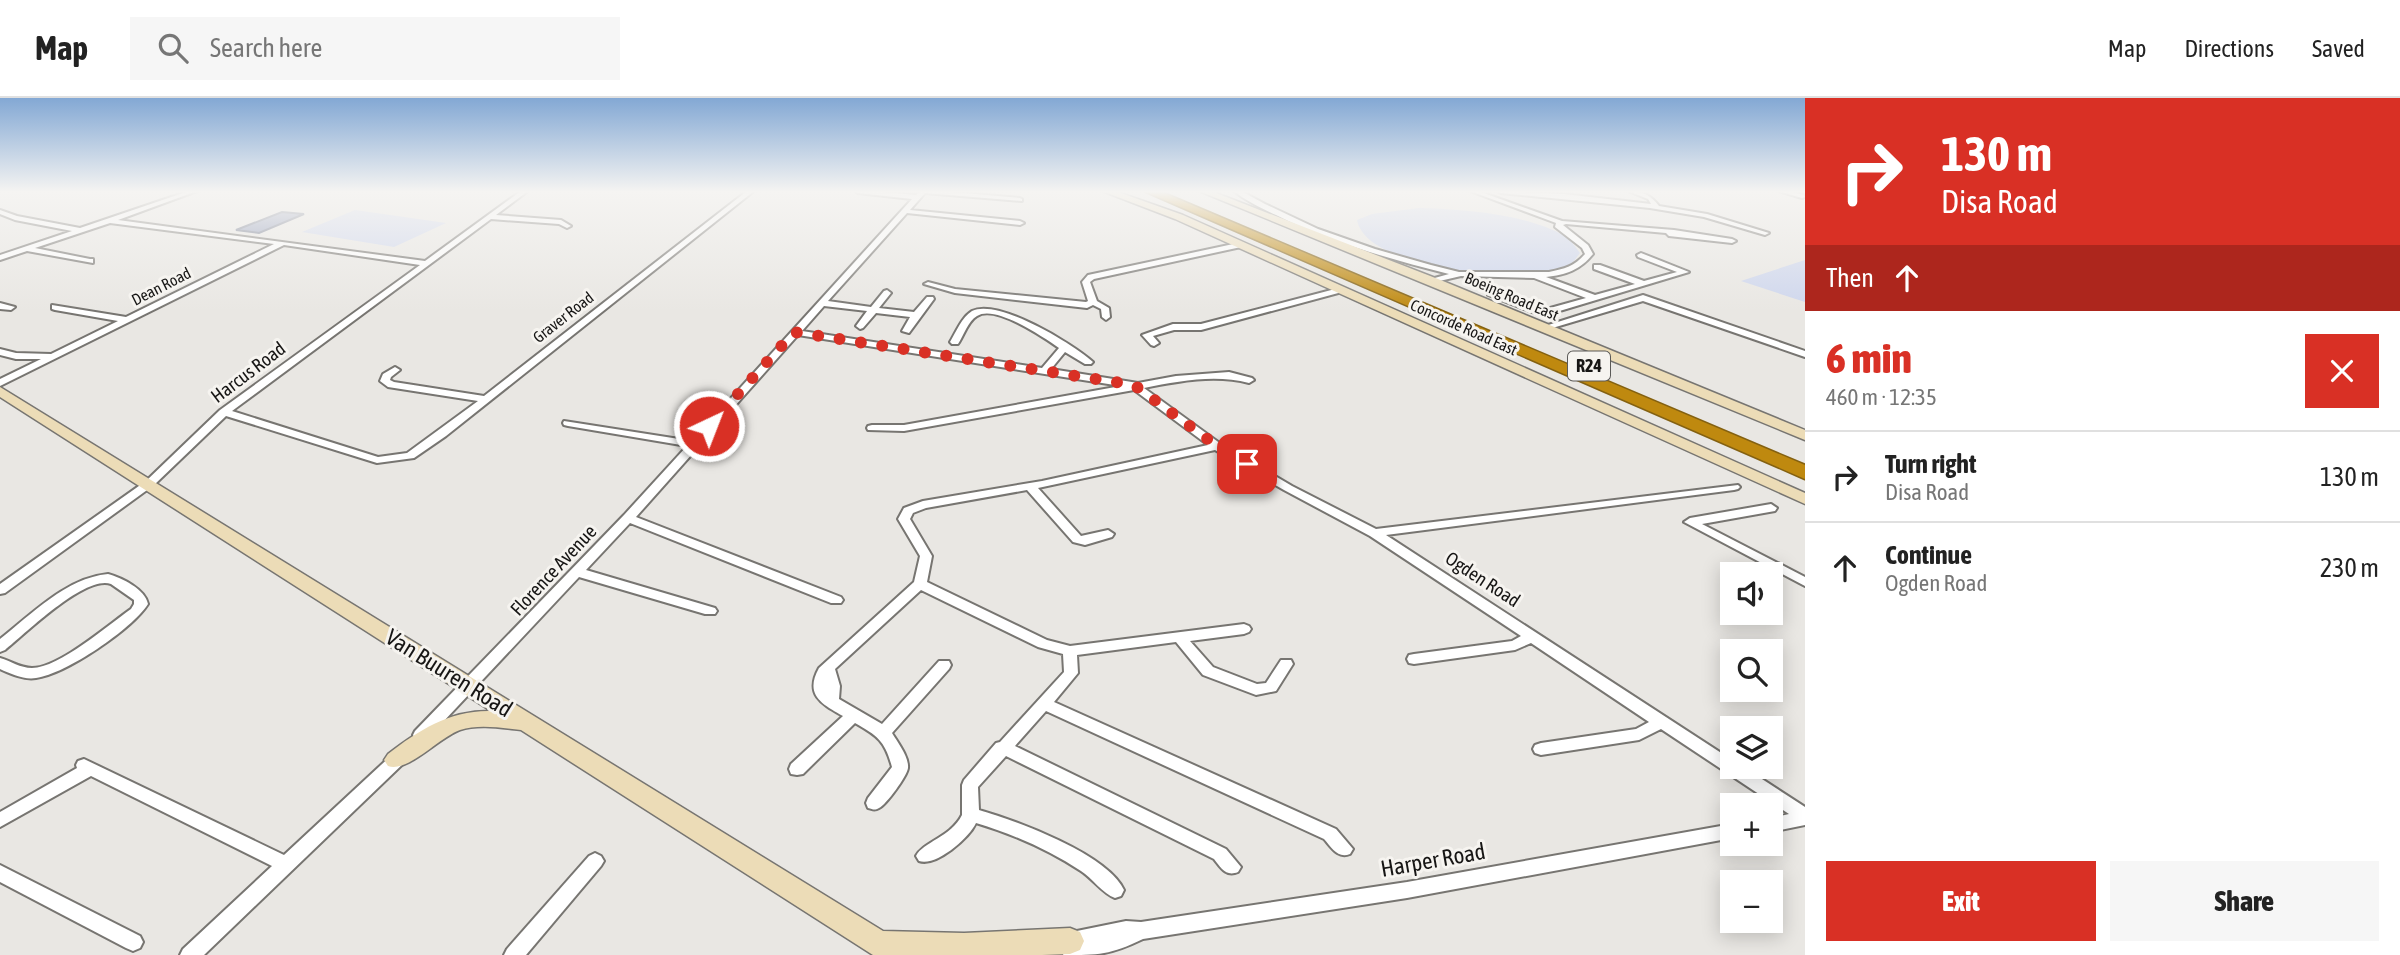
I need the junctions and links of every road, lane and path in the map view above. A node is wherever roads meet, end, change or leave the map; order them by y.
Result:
1 (77, 231) edge
2 (192, 231) edge
3 (470, 231) edge
4 (699, 231) edge
5 (886, 231) edge
6 (1208, 231) edge
7 (1233, 231) edge
8 (1244, 231) edge
9 (1266, 231) edge
10 (1276, 231) edge
11 (1306, 231) edge
12 (1323, 231) edge
13 (1565, 231) edge
14 (1642, 231) edge
15 (1675, 231) edge
16 (1758, 231) edge
17 (1765, 233) dead end
18 (1679, 236) junction
19 (1732, 241) dead end
20 (283, 243) junction
21 (1238, 245) junction
22 (26, 249) junction
23 (1641, 255) dead end
24 (0, 258) edge
25 (90, 261) dead end
26 (425, 263) junction
27 (1597, 267) dead end
28 (1461, 274) junction
29 (1374, 275) junction
30 (1471, 276) junction
31 (1537, 276) junction
32 (1434, 281) junction
33 (928, 284) dead end
34 (1643, 284) junction
35 (1452, 288) junction
36 (1339, 290) junction
37 (887, 293) dead end
38 (1492, 295) dead end
39 (1399, 297) junction
40 (1594, 298) junction
41 (930, 299) dead end
42 (1093, 302) junction
43 (820, 303) junction
44 (0, 306) edge
45 (10, 307) dead end
46 (55, 307) dead end
47 (871, 309) junction
48 (1249, 314) junction
49 (916, 315) junction
50 (1106, 317) dead end
51 (125, 320) junction
52 (1190, 322) dead end
53 (860, 327) dead end
54 (1546, 327) junction
55 (906, 331) dead end
56 (794, 332) junction
57 (955, 342) dead end
58 (1153, 344) dead end
59 (1063, 347) junction
60 (0, 352) edge
61 (1805, 354) edge
62 (53, 356) junction
63 (1088, 362) dead end
64 (395, 370) dead end
65 (1045, 370) junction
66 (1249, 380) dead end
67 (0, 383) edge
68 (1134, 385) junction
69 (0, 391) edge
70 (485, 399) junction
71 (224, 412) junction
72 (568, 423) dead end
73 (872, 428) dead end
74 (1805, 435) edge
75 (692, 444) junction
76 (1217, 446) junction
77 (1805, 458) edge
78 (394, 459) joint
79 (1805, 473) edge
80 (150, 483) junction
81 (1030, 486) junction
82 (1734, 487) dead end
83 (1805, 499) edge
84 (1771, 508) dead end
85 (628, 518) junction
86 (1374, 533) junction
87 (1108, 534) dead end
88 (1805, 568) edge
89 (578, 572) junction
90 (1785, 572) junction
91 (1805, 582) edge
92 (920, 584) junction
93 (0, 590) edge
94 (836, 600) dead end
95 (710, 611) dead end
96 (1244, 628) dead end
97 (1532, 637) junction
98 (1180, 638) junction
99 (1, 646) edge
100 (1070, 651) junction
101 (1414, 659) dead end
102 (0, 663) edge
103 (1286, 664) dead end
104 (944, 665) dead end
105 (470, 687) junction
106 (1043, 703) junction
107 (852, 717) junction
108 (1662, 722) junction
109 (529, 723) junction
110 (884, 732) junction
111 (1002, 747) junction
112 (1541, 748) dead end
113 (396, 760) junction
114 (797, 769) dead end
115 (874, 803) dead end
116 (971, 815) junction
117 (1805, 817) edge
118 (0, 820) edge
119 (1783, 822) edge
120 (1720, 833) edge
121 (1344, 849) dead end
122 (925, 856) dead end
123 (595, 861) dead end
124 (287, 865) junction
125 (1231, 867) dead end
126 (0, 873) edge
127 (1115, 890) dead end
128 (133, 942) dead end
129 (1072, 948) edge
130 (890, 949) edge
131 (190, 955) edge
132 (514, 955) edge
133 (1024, 955) edge

1 - 22 street
2 - 20 street
3 - 26 street, Harcus Road
4 - 70 street, Graver Road
5 - 43 street, Florence Avenue
6 - 21 main road, Concorde Road East
7 - 39 highway
8 - 39 highway, R24
9 - 29 highway, R24
10 - 29 highway
11 - 32 main road, Boeing Road East
12 - 28 street
13 - 31 street
14 - 18 street
15 - 18 street
16 - 17 street
18 - 19 street
20 - 26 street
20 - 51 street, Dean Road
21 - 36 main road, Concorde Road East
21 - 42 street
22 - 24 street
22 - 25 street
23 - 34 street
26 - 71 street, Harcus Road
27 - 34 street
28 - 30 street
28 - 32 street
29 - 77 highway, R24
30 - 31 street
30 - 35 street
31 - 40 street
32 - 35 main road, Boeing Road East
33 - 42 street
34 - 40 street
35 - 54 main road, Boeing Road East
36 - 48 street
36 - 83 main road, Concorde Road East
37 - 47 street
38 - 40 street
39 - 79 highway, R24
41 - 49 street
42 - 50 street
43 - 47 street
43 - 56 street, Florence Avenue
44 - 45 street
46 - 51 street
47 - 49 street
47 - 53 street
48 - 52 street
48 - 58 street
49 - 55 street
51 - 62 street, Dean Road
54 - 61 street
54 - 74 main road, Boeing Road East
56 - 65 street
56 - 75 street, Florence Avenue
57 - 59 street
59 - 63 street
59 - 65 street
60 - 62 street
62 - 67 street, Dean Road
64 - 70 street
65 - 68 street
66 - 68 street
68 - 73 street
68 - 76 street, Ogden Road
69 - 80 main road, Van Buuren Road
70 - 78 street, Graver Road
71 - 78 street
71 - 80 street, Harcus Road
72 - 75 street
75 - 85 street, Florence Avenue
76 - 81 street
76 - 86 street, Ogden Road
80 - 93 street, Harcus Road
80 - 105 main road, Van Buuren Road
81 - 87 street
81 - 92 street
82 - 86 street
84 - 90 street
85 - 89 street, Florence Avenue
85 - 94 street
86 - 97 street, Ogden Road
88 - 90 street
89 - 95 street
89 - 105 street, Florence Avenue
90 - 91 street
92 - 100 street
92 - 107 street
96 - 98 street
97 - 101 street
97 - 108 street, Ogden Road
98 - 100 street
98 - 103 street
99 - 102 street
100 - 106 street
104 - 110 street
105 - 109 main road, Van Buuren Road
105 - 113 street, Florence Avenue
106 - 111 street
106 - 121 street
107 - 110 street
107 - 114 street
108 - 112 street
108 - 117 street, Ogden Road
109 - 113 main road
109 - 130 main road, Van Buuren Road
110 - 115 street
111 - 116 street
111 - 125 street
113 - 124 street, Florence Avenue
116 - 122 street
116 - 127 street
117 - 119 street
118 - 124 street
120 - 129 street, Harper Road
123 - 132 street
124 - 131 street, Florence Avenue
126 - 128 street
129 - 130 main road
129 - 133 street, Harper Road

